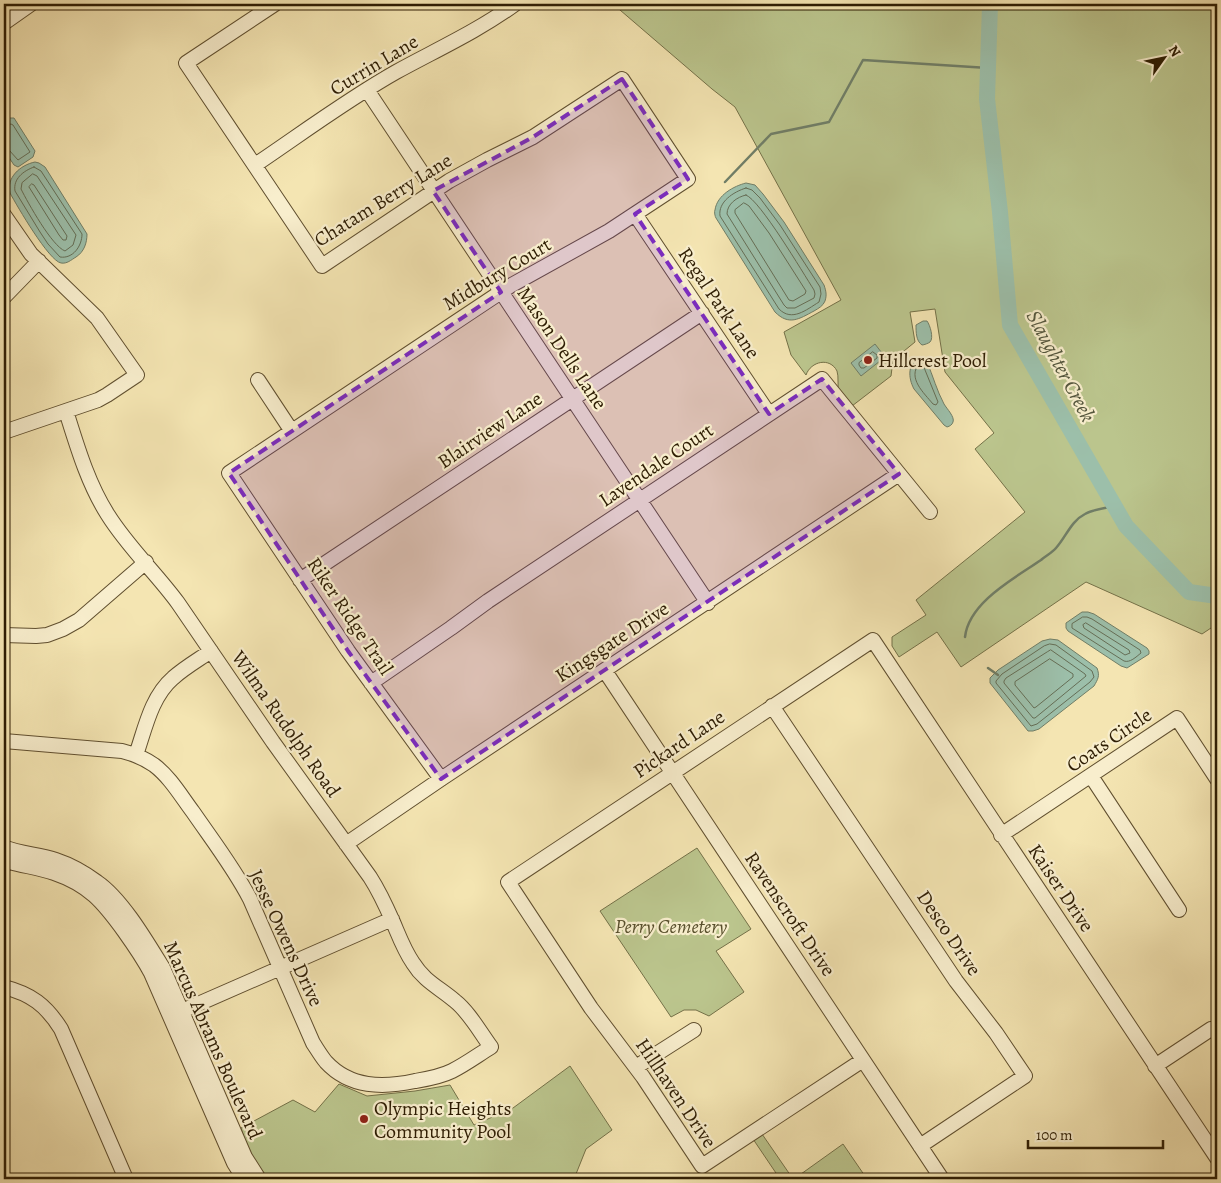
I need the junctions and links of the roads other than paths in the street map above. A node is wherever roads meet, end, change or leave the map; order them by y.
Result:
1 (31, 4) edge
2 (275, 4) edge
3 (515, 4) edge
4 (4, 23) edge
5 (622, 79) joint
6 (367, 90) junction
7 (255, 165) junction
8 (433, 191) junction
9 (635, 214) junction
10 (4, 215) edge
11 (39, 261) junction
12 (501, 292) junction
13 (4, 297) edge
14 (702, 313) junction
15 (258, 380) dead end
16 (572, 400) junction
17 (66, 411) junction
18 (769, 414) junction
19 (291, 430) junction
20 (4, 432) edge
21 (229, 473) joint
22 (899, 474) junction
23 (639, 500) junction
24 (930, 512) dead end
25 (146, 562) junction
26 (300, 580) junction
27 (708, 603) junction
28 (4, 635) edge
29 (873, 640) joint
30 (211, 652) junction
31 (605, 670) junction
32 (371, 683) junction
33 (772, 706) junction
34 (4, 742) edge
35 (136, 755) junction
36 (672, 773) junction
37 (1091, 776) junction
38 (441, 779) junction
39 (1217, 779) edge
40 (1001, 834) junction
41 (346, 844) junction
42 (4, 847) edge
43 (4, 863) edge
44 (508, 882) joint
45 (1179, 910) dead end
46 (392, 919) junction
47 (280, 968) junction
48 (4, 987) edge
49 (176, 1014) junction
50 (1211, 1029) dead end
51 (694, 1030) dead end
52 (491, 1047) joint
53 (863, 1060) junction
54 (636, 1066) junction
55 (1155, 1066) junction
56 (920, 1146) junction
57 (1217, 1158) edge
58 (126, 1179) edge
59 (244, 1179) edge
60 (259, 1179) edge
61 (942, 1179) edge

1 - 4 street
2 - 7 street, Chatam Berry Lane
3 - 6 street, Currin Lane
5 - 8 street, Chatam Berry Lane
5 - 9 street, Midbury Court
6 - 7 street, Currin Lane
6 - 8 street, Mason Dells Lane
7 - 8 street, Chatam Berry Lane
8 - 12 street, Mason Dells Lane
9 - 12 street, Midbury Court
9 - 14 street, Regal Park Lane
10 - 11 street
11 - 13 street
11 - 17 street
12 - 16 street, Mason Dells Lane
12 - 19 street, Midbury Court
14 - 16 street, Blairview Lane
14 - 18 street, Regal Park Lane
15 - 19 street
16 - 23 street, Mason Dells Lane
16 - 26 street, Blairview Lane
17 - 20 street
17 - 25 street, Wilma Rudolph Road
18 - 22 street, Lavendale Court
18 - 23 street, Lavendale Court
19 - 21 street, Midbury Court
21 - 26 street, Riker Ridge Trail
22 - 24 street, Lavendale Court
22 - 27 street, Kingsgate Drive
23 - 27 street, Mason Dells Lane
23 - 32 street, Lavendale Court
25 - 28 street
25 - 30 street, Wilma Rudolph Road
26 - 32 street, Riker Ridge Trail
27 - 31 street, Kingsgate Drive
29 - 33 street, Pickard Lane
29 - 40 street, Kaiser Drive
30 - 35 street
30 - 41 street, Wilma Rudolph Road
31 - 36 street, Ravenscroft Drive
31 - 38 street, Kingsgate Drive
32 - 38 street, Riker Ridge Trail
33 - 36 street, Pickard Lane
33 - 56 street, Desco Drive
34 - 35 street, Jesse Owens Drive
35 - 47 street, Jesse Owens Drive
36 - 44 street, Pickard Lane
36 - 53 street, Ravenscroft Drive
37 - 39 street, Coats Circle
37 - 40 street, Coats Circle
37 - 45 street
38 - 41 street, Kingsgate Drive
40 - 55 street, Kaiser Drive
41 - 46 street, Wilma Rudolph Road
42 - 49 street, Marcus Abrams Boulevard
43 - 49 street, Marcus Abrams Boulevard
44 - 54 street, Hillhaven Drive
46 - 47 street
46 - 52 street, Wilma Rudolph Road
47 - 49 street
47 - 52 street, Jesse Owens Drive
48 - 58 street
49 - 59 street, Marcus Abrams Boulevard
49 - 60 street, Marcus Abrams Boulevard
50 - 55 street
51 - 54 street
53 - 54 street, Hillhaven Drive
53 - 56 street, Ravenscroft Drive
55 - 57 street, Kaiser Drive
56 - 61 street, Ravenscroft Drive

